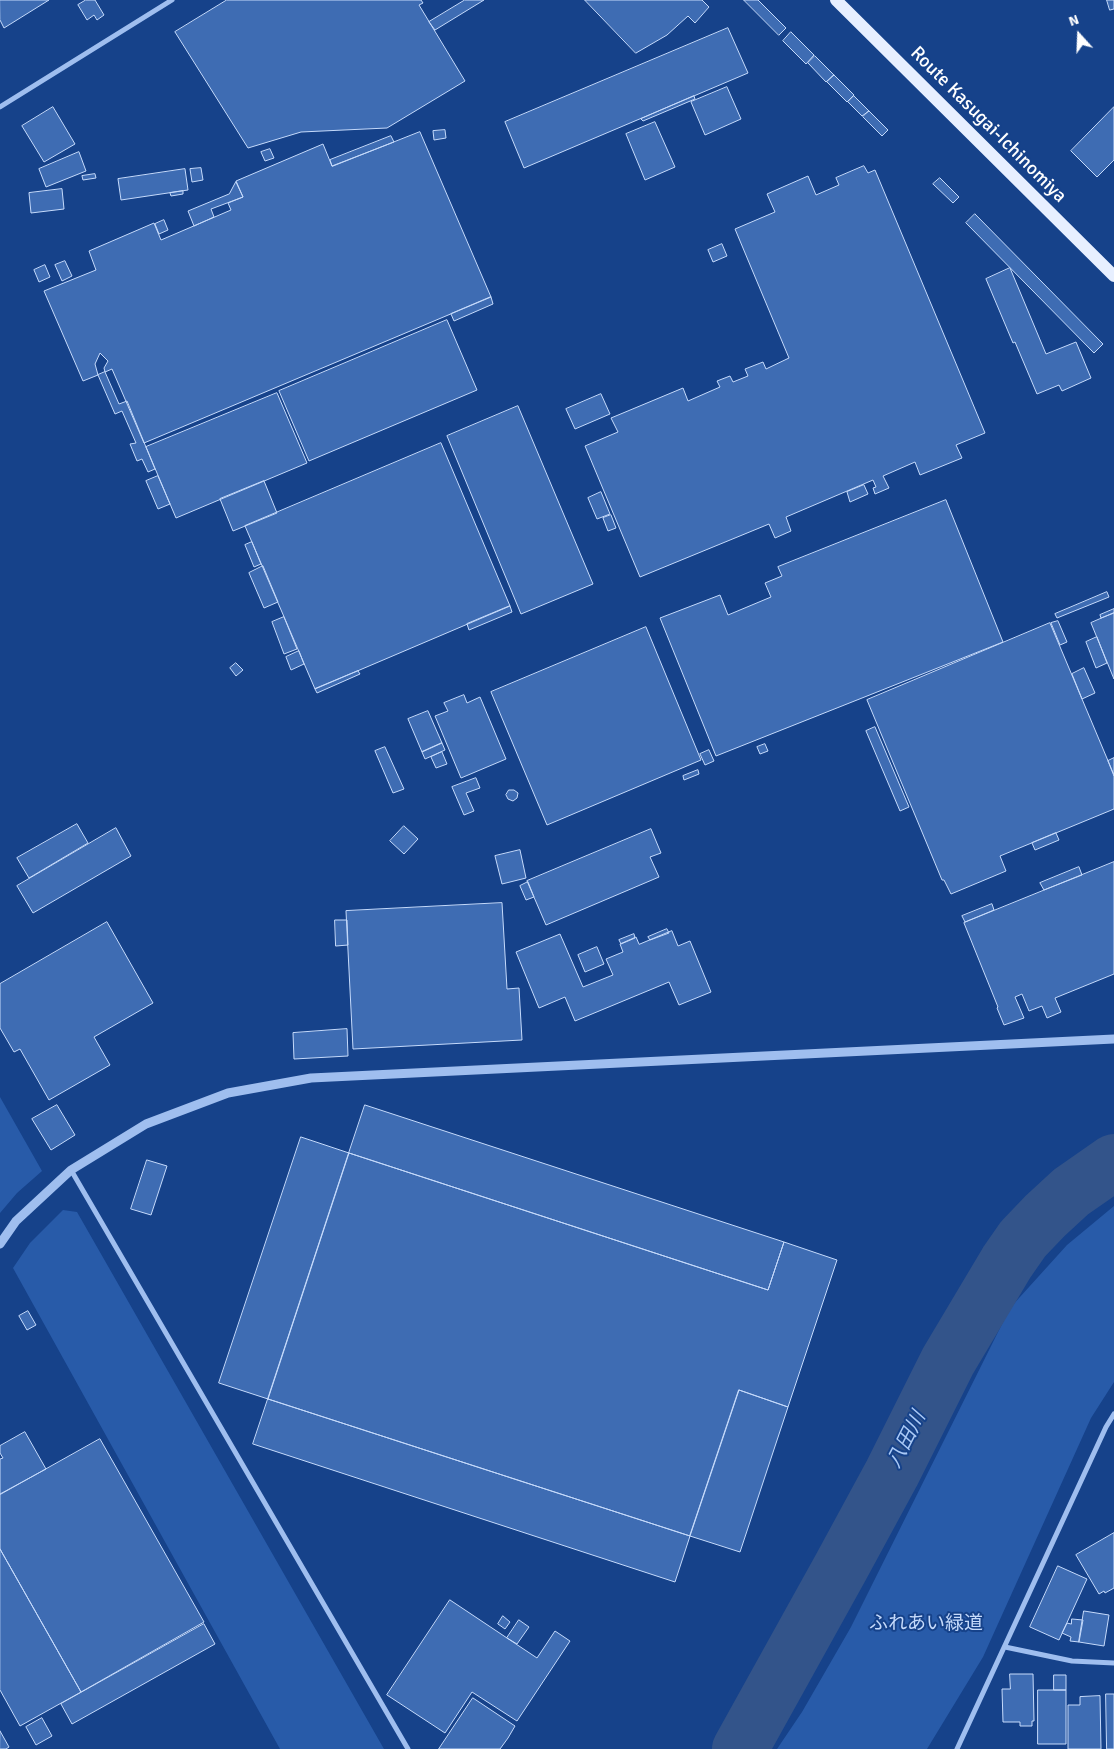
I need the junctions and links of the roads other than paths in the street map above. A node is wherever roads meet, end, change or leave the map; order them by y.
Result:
1 (172, 0) edge
2 (836, 0) edge
3 (0, 107) edge
4 (1114, 276) edge
5 (1114, 1039) edge
6 (72, 1170) junction
7 (0, 1244) edge
8 (1114, 1414) edge
9 (1005, 1647) junction
10 (1114, 1663) edge
11 (408, 1749) edge
12 (957, 1749) edge

1 - 3 street
2 - 4 main road, Route Kasugai-Ichinomiya
5 - 6 street
6 - 7 street
6 - 11 street
8 - 9 street
9 - 10 street
9 - 12 street

